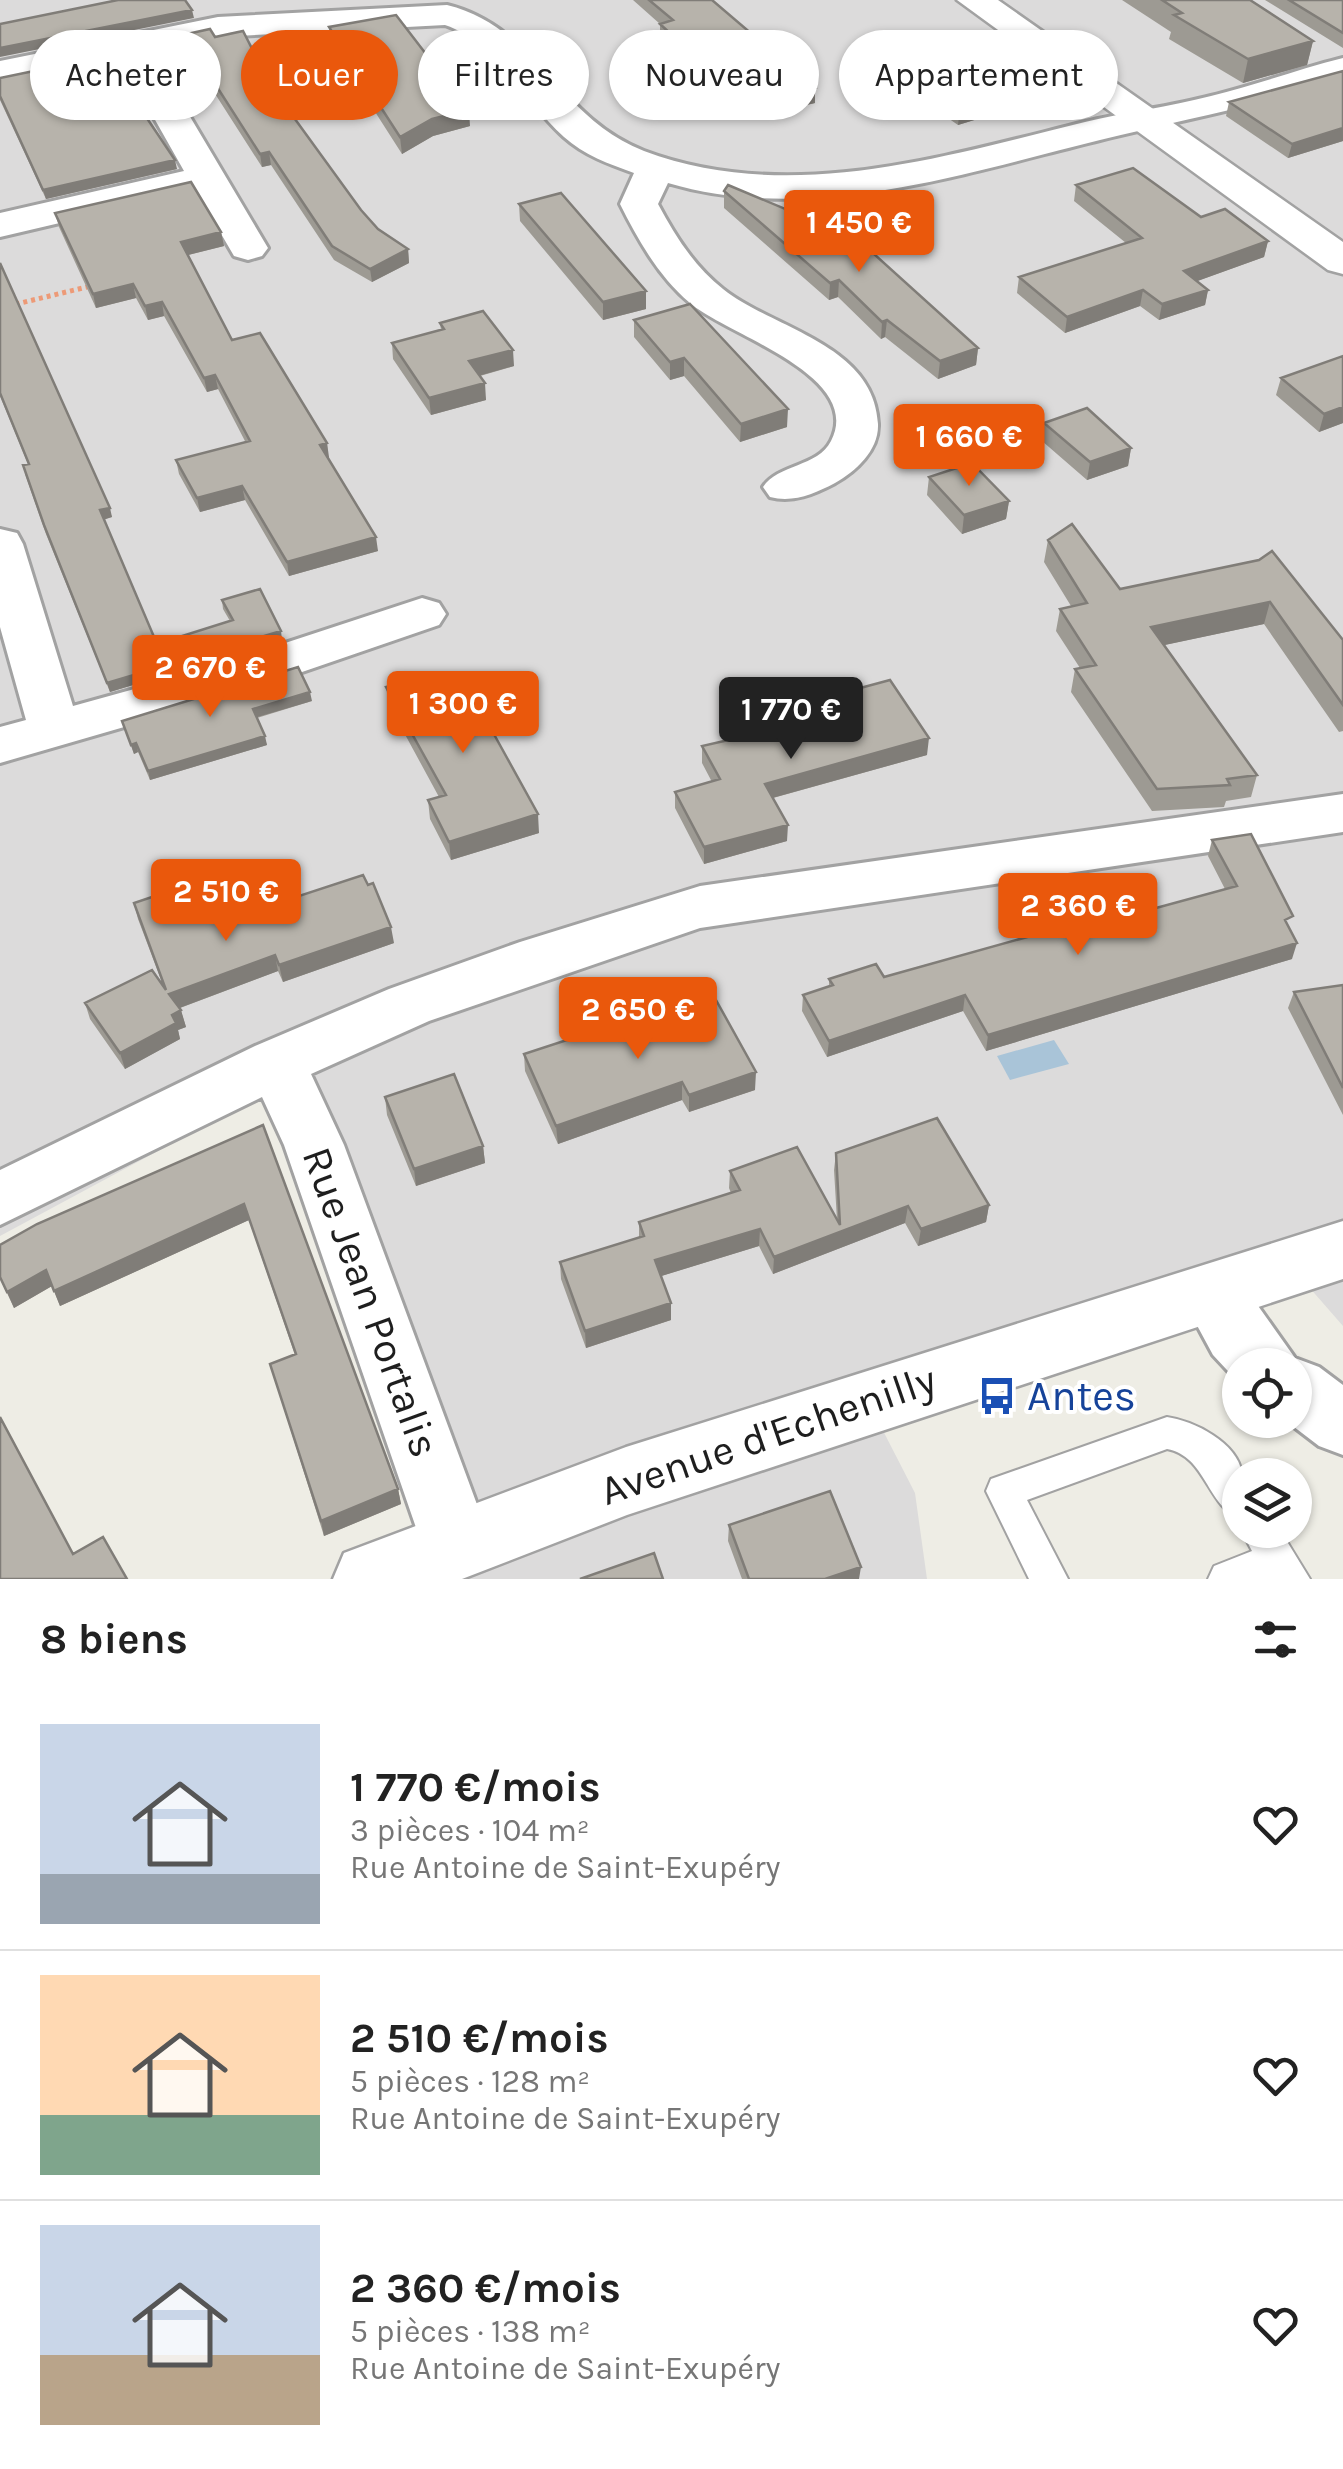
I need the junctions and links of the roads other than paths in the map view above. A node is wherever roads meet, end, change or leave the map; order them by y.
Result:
1 (975, 0) edge
2 (214, 30) edge
3 (1304, 44) edge
4 (30, 66) edge
5 (1343, 68) edge
6 (0, 72) edge
7 (1142, 119) junction
8 (174, 120) edge
9 (655, 168) junction
10 (206, 176) junction
11 (0, 225) edge
12 (248, 248) dead end
13 (1343, 261) edge
14 (786, 488) dead end
15 (0, 544) edge
16 (422, 614) dead end
17 (54, 729) junction
18 (0, 744) edge
19 (1343, 814) edge
20 (276, 1063) junction
21 (0, 1199) edge
22 (1343, 1250) edge
23 (1212, 1292) junction
24 (1313, 1397) edge
25 (1222, 1475) edge
26 (457, 1545) junction
27 (1276, 1556) edge
28 (370, 1579) edge
29 (1049, 1579) edge
30 (1227, 1579) edge

1 - 7 street
2 - 9 street
3 - 5 street
4 - 6 street
5 - 7 street
7 - 9 street
7 - 13 street
8 - 10 street
9 - 14 street
10 - 11 street
10 - 12 street
15 - 17 street
16 - 17 street
17 - 18 street
19 - 20 street
20 - 21 street
20 - 26 street, Rue Jean Portalis
22 - 23 street, Avenue d'Echenilly
23 - 24 street
23 - 26 street, Avenue d'Echenilly
25 - 29 lane
26 - 28 street, Avenue d'Echenilly
27 - 30 lane

